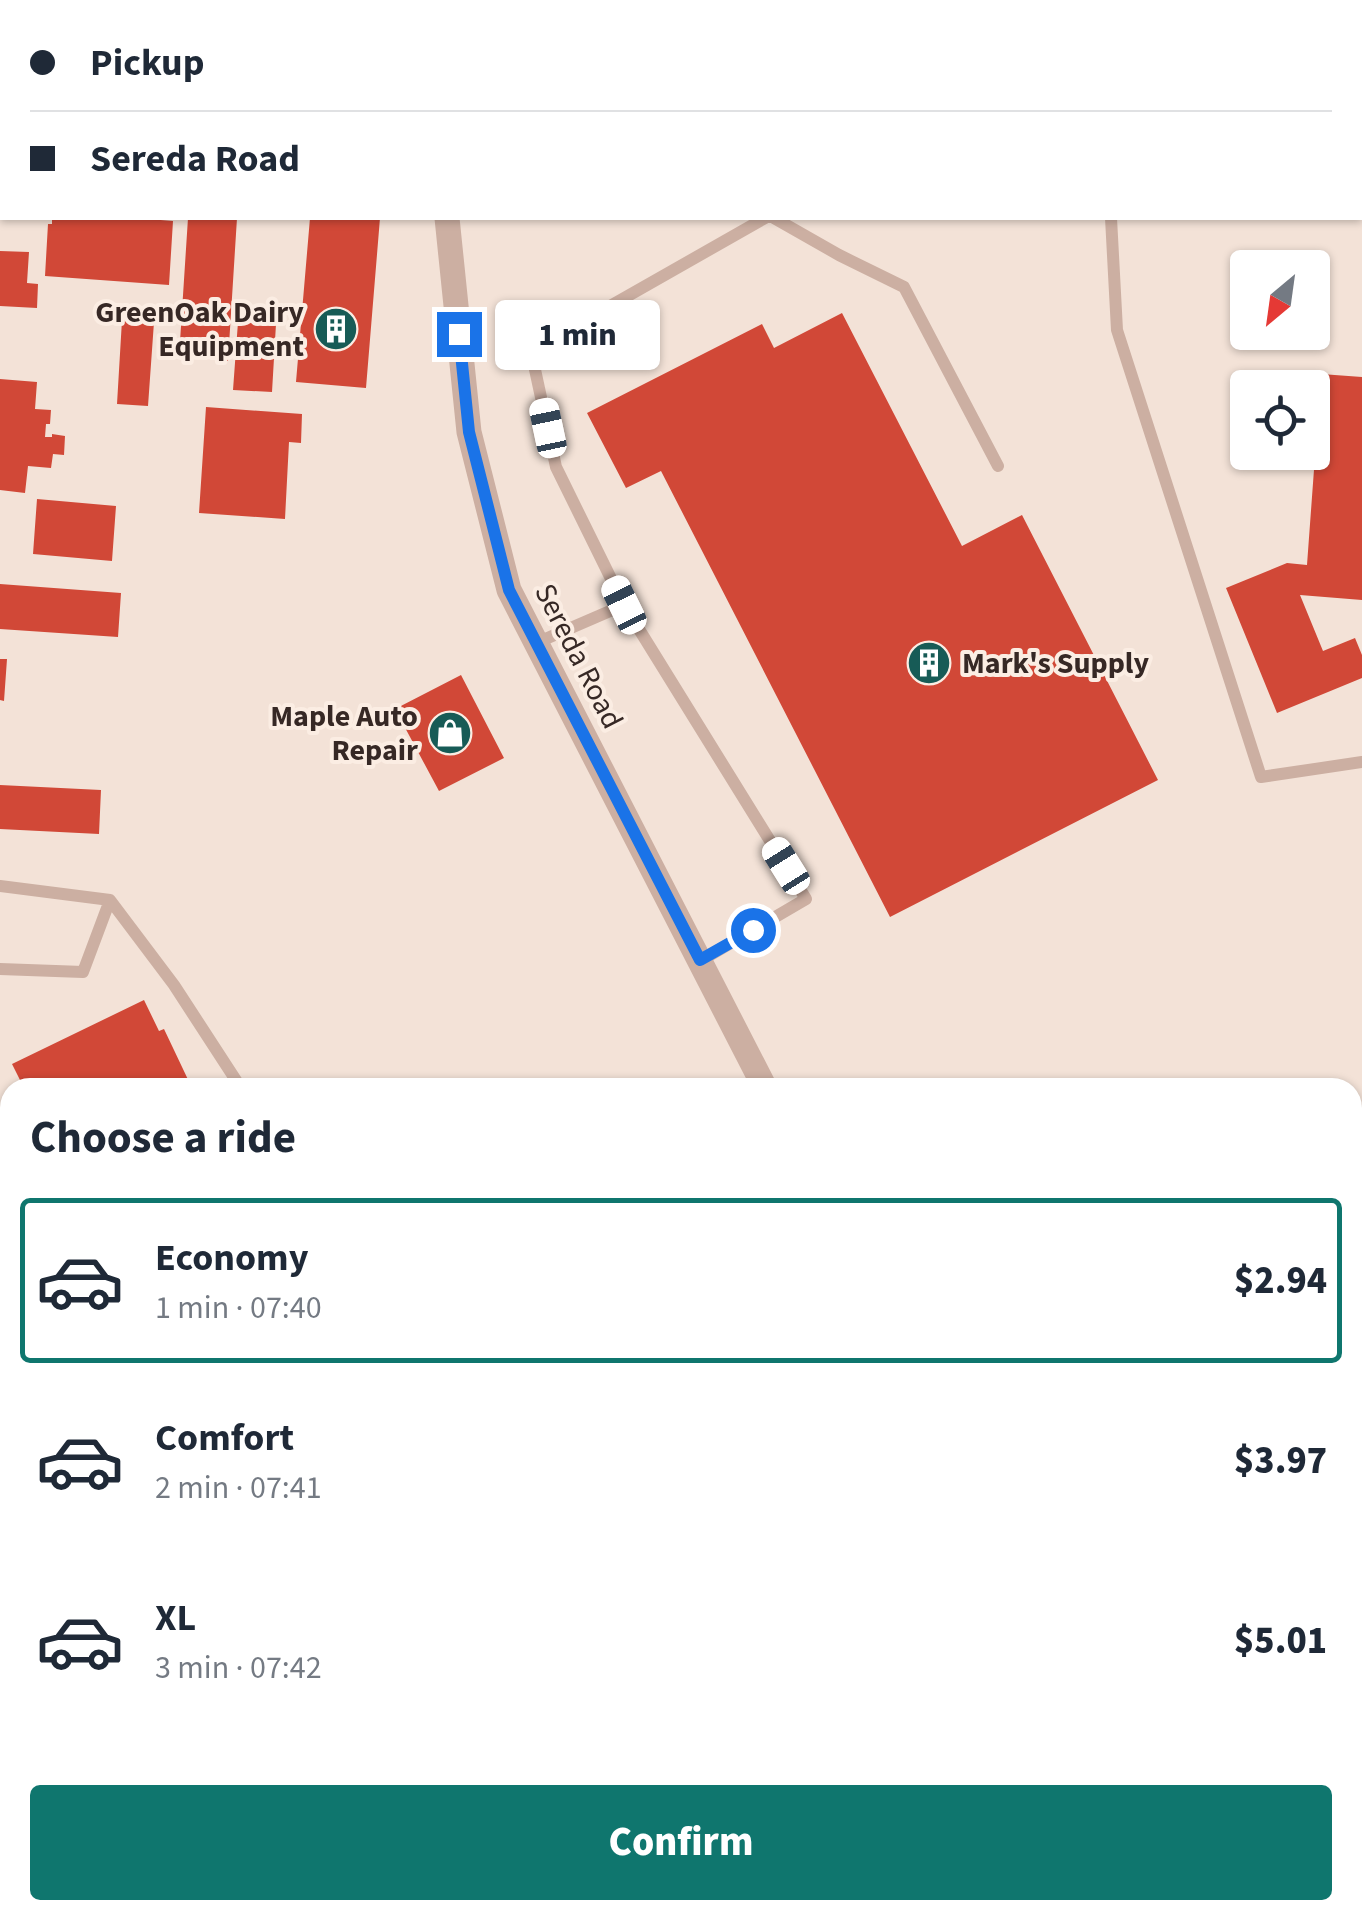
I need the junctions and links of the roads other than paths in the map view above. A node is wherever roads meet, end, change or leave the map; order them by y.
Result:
1 (447, 220) edge
2 (761, 220) edge
3 (778, 220) edge
4 (1110, 220) edge
5 (998, 466) dead end
6 (624, 605) junction
7 (536, 643) junction
8 (1362, 762) edge
9 (0, 886) edge
10 (110, 900) junction
11 (700, 960) junction
12 (0, 970) edge
13 (234, 1078) edge
14 (760, 1078) edge

1 - 7 street, Sereda Road
2 - 6 lane
3 - 5 lane
4 - 8 lane
6 - 7 lane
6 - 11 lane
7 - 11 street, Sereda Road
9 - 10 lane
10 - 12 lane
10 - 13 lane
11 - 14 street, Sereda Road

